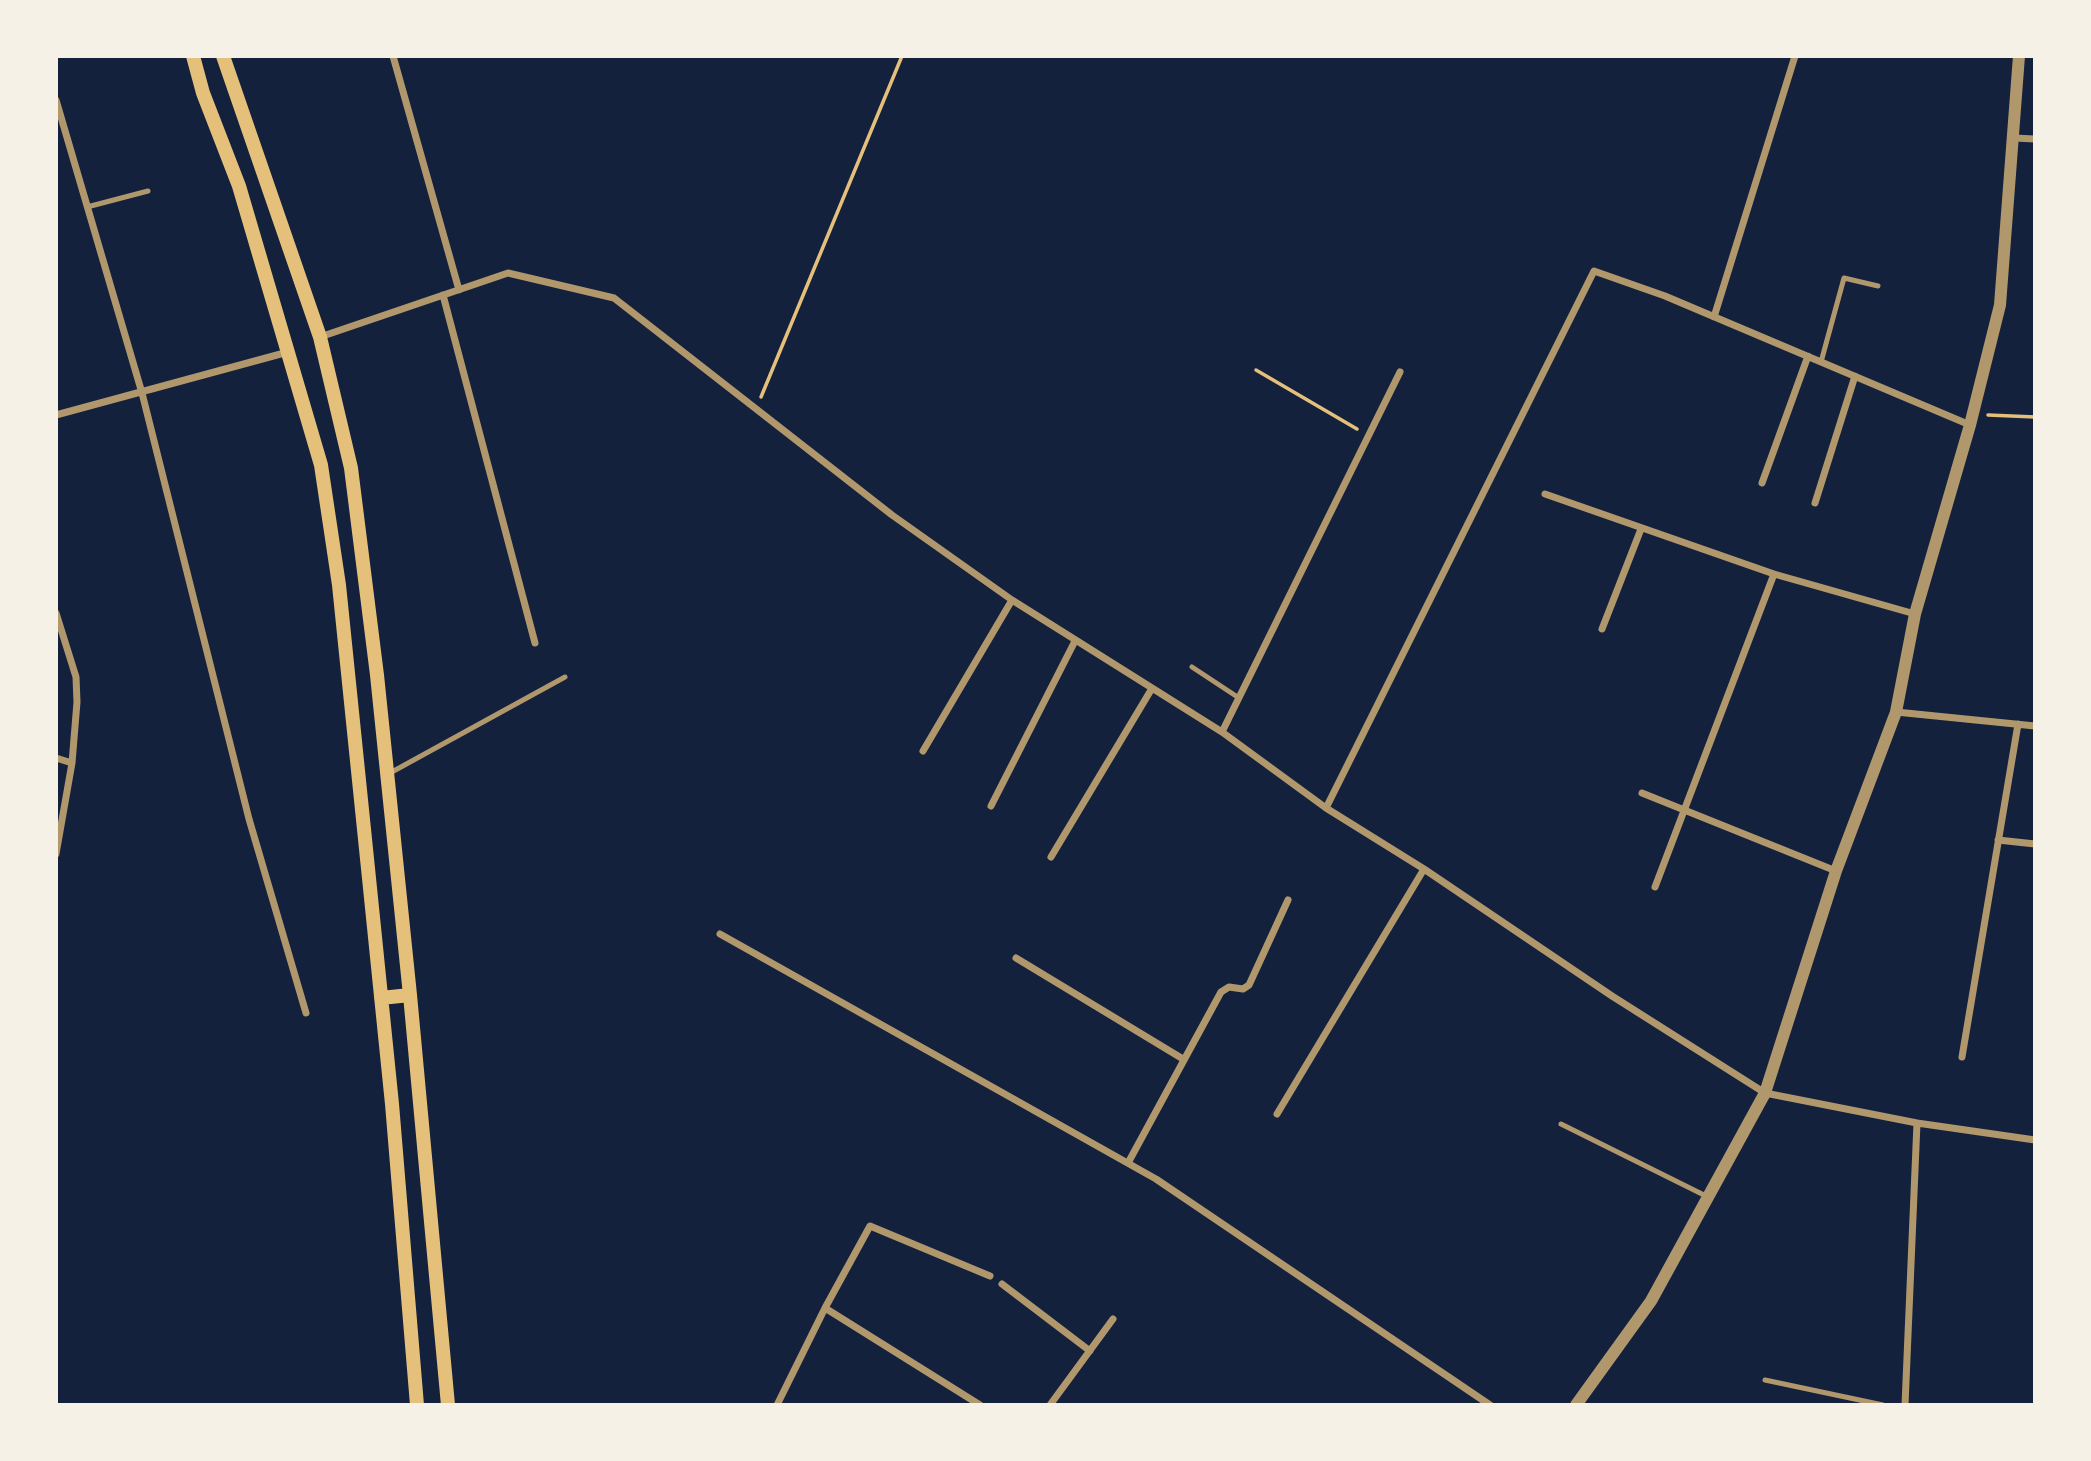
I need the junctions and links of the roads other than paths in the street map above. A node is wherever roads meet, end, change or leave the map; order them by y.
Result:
1 (192, 56) edge
2 (223, 56) edge
3 (393, 56) edge
4 (1795, 56) edge
5 (2019, 56) edge
6 (56, 100) edge
7 (2014, 138) junction
8 (2035, 139) edge
9 (148, 191) dead end
10 (87, 208) junction
11 (1878, 286) dead end
12 (459, 290) junction
13 (443, 295) junction
14 (1714, 317) junction
15 (320, 337) junction
16 (289, 352) junction
17 (1808, 356) junction
18 (1821, 362) junction
19 (1400, 372) dead end
20 (1854, 376) junction
21 (142, 393) junction
22 (56, 415) edge
23 (1971, 420) junction
24 (1762, 483) dead end
25 (1545, 494) dead end
26 (1815, 503) dead end
27 (1641, 529) junction
28 (1774, 574) junction
29 (1012, 600) junction
30 (56, 613) edge
31 (1915, 614) junction
32 (1602, 629) dead end
33 (1075, 641) junction
34 (535, 643) dead end
35 (1192, 667) dead end
36 (565, 677) dead end
37 (1151, 690) junction
38 (1239, 698) junction
39 (1896, 712) junction
40 (2018, 724) junction
41 (2035, 726) edge
42 (1222, 732) junction
43 (923, 751) dead end
44 (56, 758) edge
45 (72, 763) junction
46 (387, 774) junction
47 (1642, 793) dead end
48 (991, 806) dead end
49 (1326, 808) junction
50 (1684, 811) junction
51 (1998, 840) junction
52 (2035, 844) edge
53 (56, 854) edge
54 (1052, 857) dead end
55 (1424, 869) junction
56 (1836, 871) junction
57 (1655, 887) dead end
58 (1287, 900) dead end
59 (720, 934) dead end
60 (1016, 958) dead end
61 (410, 995) junction
62 (381, 998) junction
63 (306, 1013) dead end
64 (1962, 1057) dead end
65 (1183, 1059) junction
66 (1765, 1093) junction
67 (1278, 1114) dead end
68 (1917, 1123) junction
69 (1561, 1124) dead end
70 (2035, 1140) edge
71 (1128, 1163) junction
72 (1708, 1197) junction
73 (990, 1276) dead end
74 (1002, 1284) dead end
75 (825, 1308) junction
76 (1113, 1319) dead end
77 (1090, 1351) junction
78 (1765, 1380) dead end
79 (417, 1405) edge
80 (448, 1405) edge
81 (778, 1405) edge
82 (980, 1405) edge
83 (1050, 1405) edge
84 (1490, 1405) edge
85 (1576, 1405) edge
86 (1883, 1405) edge
87 (1905, 1405) edge

1 - 16 main road
2 - 15 main road
3 - 12 street
4 - 14 street
5 - 7 street
6 - 10 street
7 - 8 street
7 - 23 street
9 - 10 lane
10 - 21 street
11 - 18 lane
12 - 13 street
12 - 29 street
13 - 15 street
13 - 34 street
14 - 17 street
14 - 49 street
15 - 46 main road
16 - 21 street
16 - 62 main road
17 - 18 street
17 - 24 street
18 - 20 street
19 - 38 street
20 - 23 street
20 - 26 street
21 - 22 street
21 - 63 street
23 - 31 street
25 - 27 street
27 - 28 street
27 - 32 street
28 - 31 street
28 - 50 street
29 - 33 street
29 - 43 street
30 - 45 street
31 - 39 street
33 - 37 street
33 - 48 street
35 - 38 lane
36 - 46 lane
37 - 42 street
37 - 54 street
38 - 42 street
39 - 40 street
39 - 56 street
40 - 41 street
40 - 51 street
42 - 49 street
44 - 45 street
45 - 53 street
46 - 61 main road
47 - 50 street
49 - 55 street
50 - 56 street
50 - 57 street
51 - 52 street
51 - 64 street
55 - 66 street
55 - 67 street
56 - 66 street
58 - 65 street
59 - 71 street
60 - 65 street
61 - 62 main road
61 - 80 main road
62 - 79 main road
65 - 71 street
66 - 68 street
66 - 72 street
68 - 70 street
68 - 87 street
69 - 72 lane
71 - 84 street
72 - 85 street
73 - 75 street
74 - 77 street
75 - 81 street
75 - 82 street
76 - 77 street
77 - 83 street
78 - 86 lane

